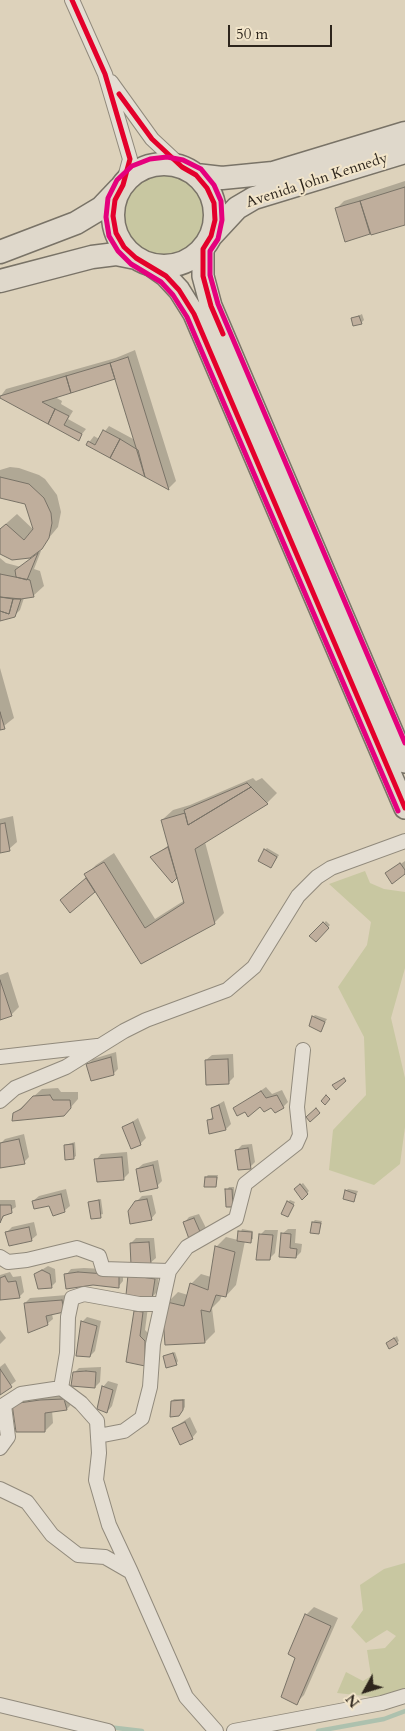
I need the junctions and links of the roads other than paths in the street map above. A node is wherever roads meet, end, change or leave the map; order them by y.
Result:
1 (72, 0) edge
2 (105, 74) junction
3 (405, 133) edge
4 (405, 152) edge
5 (189, 171) junction
6 (123, 185) junction
7 (207, 242) junction
8 (0, 252) edge
9 (143, 261) junction
10 (0, 280) edge
11 (405, 762) edge
12 (405, 808) edge
13 (405, 842) edge
14 (100, 1045) junction
15 (303, 1050) dead end
16 (0, 1057) edge
17 (0, 1101) edge
18 (0, 1257) edge
19 (169, 1271) junction
20 (160, 1304) junction
21 (61, 1388) junction
22 (98, 1436) junction
23 (0, 1448) edge
24 (0, 1489) edge
25 (131, 1572) junction
26 (405, 1696) edge
27 (0, 1705) edge
28 (108, 1731) edge
29 (216, 1731) edge
30 (234, 1731) edge

1 - 2 street
2 - 5 street
2 - 6 street
3 - 5 highway, Avenida John Kennedy
4 - 7 highway, Avenida John Kennedy
5 - 6 highway
5 - 7 highway
6 - 8 highway
6 - 9 highway
7 - 9 highway
7 - 11 main road
9 - 10 highway
9 - 12 main road
13 - 14 street
14 - 16 street
14 - 17 street
15 - 19 street
18 - 19 street
19 - 20 street
20 - 21 street
20 - 22 street
21 - 22 street
21 - 23 street
22 - 25 street
24 - 25 street
25 - 29 street
26 - 30 street
27 - 28 street

